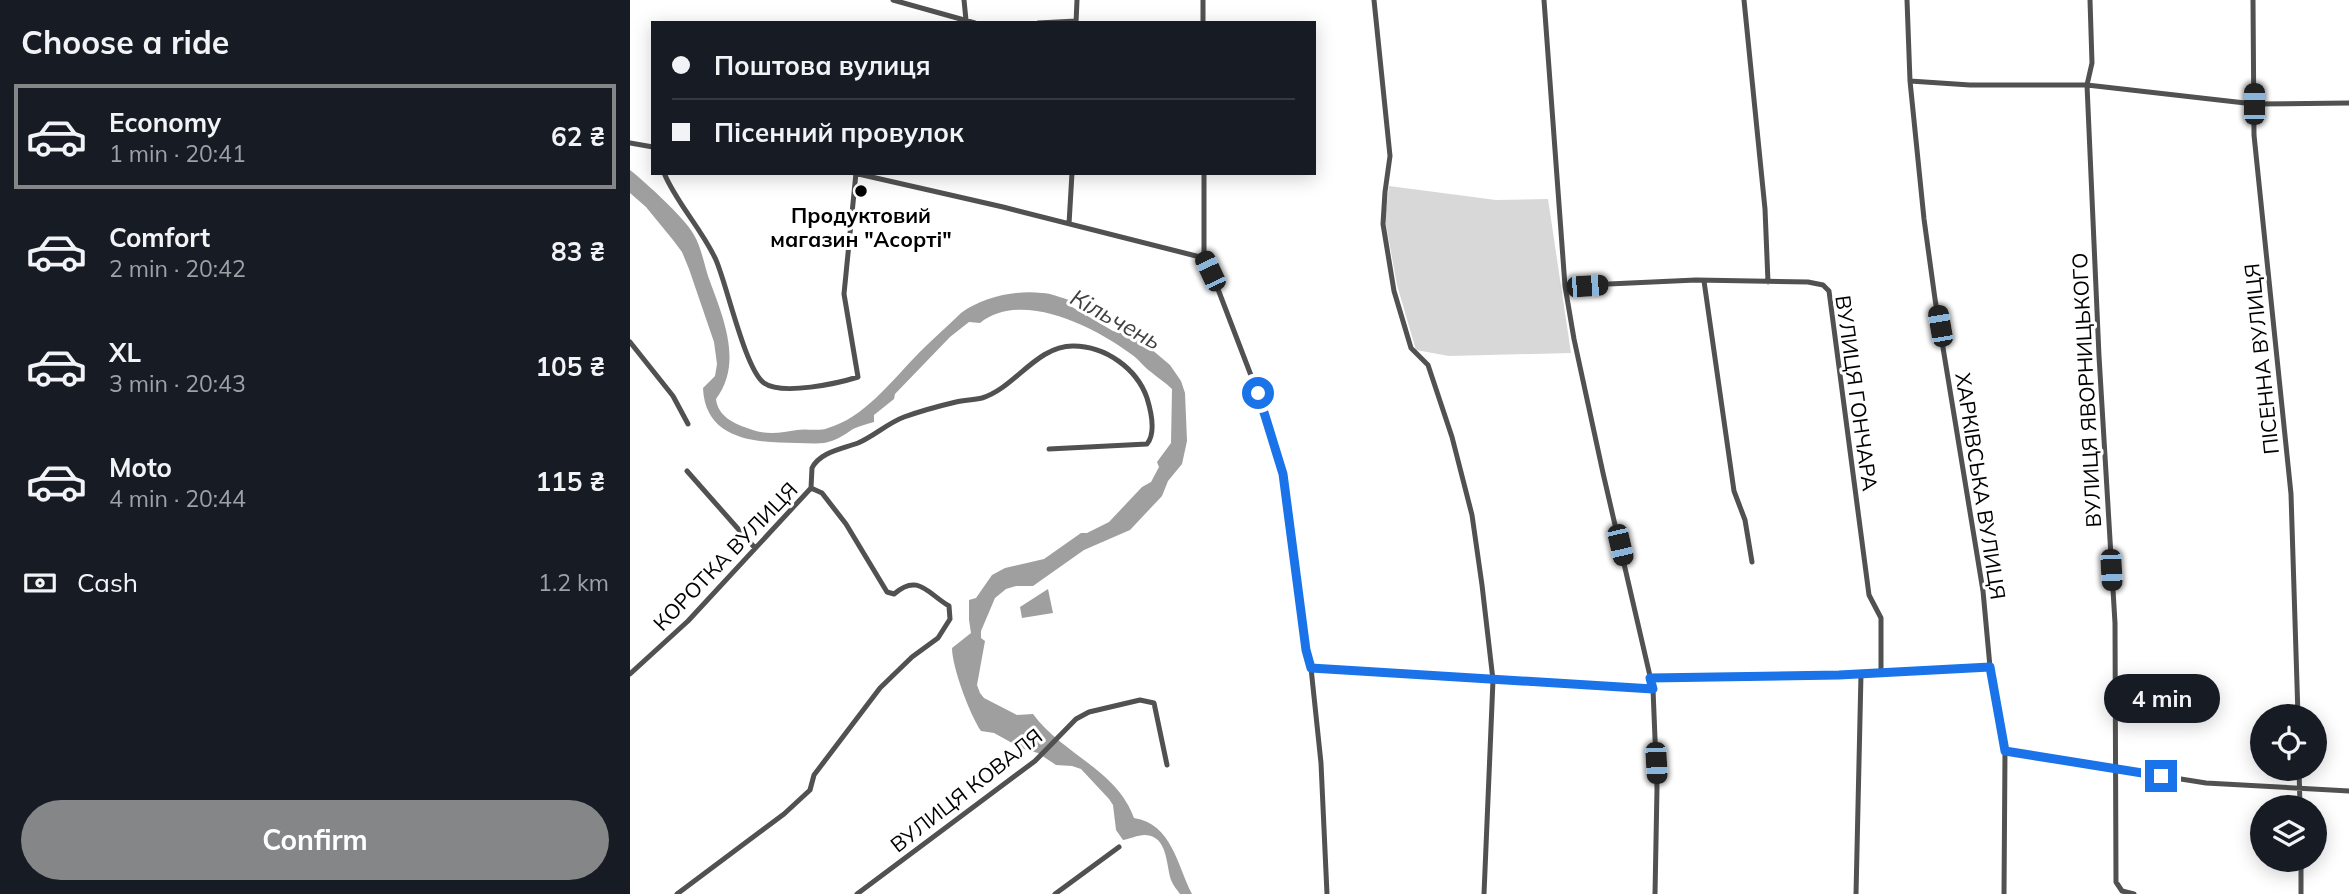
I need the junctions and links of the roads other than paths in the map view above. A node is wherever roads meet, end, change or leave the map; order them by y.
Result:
1 (893, 0) edge
2 (964, 0) edge
3 (1077, 0) edge
4 (1203, 0) edge
5 (1374, 0) edge
6 (1544, 0) edge
7 (1744, 0) edge
8 (1907, 0) edge
9 (2090, 0) edge
10 (2253, 0) edge
11 (966, 20) junction
12 (969, 21) edge
13 (1076, 21) edge
14 (1203, 21) edge
15 (1910, 81) junction
16 (2087, 85) junction
17 (2349, 103) edge
18 (2254, 104) junction
19 (630, 143) edge
20 (651, 147) edge
21 (665, 175) edge
22 (855, 175) edge
23 (864, 175) edge
24 (1072, 175) edge
25 (1204, 175) edge
26 (1069, 224) junction
27 (1204, 258) junction
28 (1704, 281) junction
29 (1768, 282) junction
30 (1565, 286) junction
31 (630, 342) edge
32 (688, 424) dead end
33 (1049, 449) dead end
34 (687, 471) dead end
35 (811, 488) junction
36 (755, 548) junction
37 (1752, 562) dead end
38 (1990, 667) junction
39 (1311, 668) junction
40 (630, 674) edge
41 (1861, 674) junction
42 (1881, 674) junction
43 (1650, 678) junction
44 (1493, 680) junction
45 (1653, 689) junction
46 (2298, 704) edge
47 (2005, 751) junction
48 (1167, 765) dead end
49 (2117, 769) junction
50 (2300, 781) edge
51 (2300, 789) junction
52 (2349, 791) edge
53 (2300, 795) edge
54 (1119, 847) dead end
55 (2301, 872) edge
56 (677, 894) edge
57 (857, 894) edge
58 (1055, 894) edge
59 (1327, 894) edge
60 (1484, 894) edge
61 (1655, 894) edge
62 (1856, 894) edge
63 (2004, 894) edge
64 (2134, 894) edge
65 (2301, 894) edge

1 - 11 street
2 - 11 street
3 - 13 street
4 - 14 street
5 - 44 street
6 - 30 street
7 - 29 street
8 - 15 street, ХАРКІВСЬКА ВУЛИЦЯ
9 - 16 street, ВУЛИЦЯ ЯВОРНИЦЬКОГО
10 - 18 street, ПІСЕННА ВУЛИЦЯ
11 - 12 street
15 - 16 street
15 - 38 street, ХАРКІВСЬКА ВУЛИЦЯ
16 - 18 street
16 - 49 street, ВУЛИЦЯ ЯВОРНИЦЬКОГО
17 - 18 street
18 - 46 street, ПІСЕННА ВУЛИЦЯ
19 - 20 street
21 - 22 street
23 - 26 street
24 - 26 street
25 - 27 street
26 - 27 street
27 - 39 street
28 - 29 street, ВУЛИЦЯ ГОНЧАРА
28 - 30 street, ВУЛИЦЯ ГОНЧАРА
28 - 37 street
29 - 42 street, ВУЛИЦЯ ГОНЧАРА
30 - 43 street
31 - 32 street
33 - 35 street, КОРОТКА ВУЛИЦЯ
34 - 36 street
35 - 36 street, КОРОТКА ВУЛИЦЯ
35 - 56 street, КОРОТКА ВУЛИЦЯ
36 - 40 street, КОРОТКА ВУЛИЦЯ
38 - 42 street
38 - 47 street, ХАРКІВСЬКА ВУЛИЦЯ
39 - 44 street
39 - 59 street
41 - 42 street
41 - 43 street
41 - 62 street
43 - 45 street
44 - 45 street
44 - 60 street
45 - 61 street
47 - 49 street
47 - 63 street, ХАРКІВСЬКА ВУЛИЦЯ
48 - 57 street, ВУЛИЦЯ КОВАЛЯ
49 - 51 street
49 - 64 street, ВУЛИЦЯ ЯВОРНИЦЬКОГО
50 - 51 street
51 - 52 street
51 - 53 street
54 - 58 street
55 - 65 street

